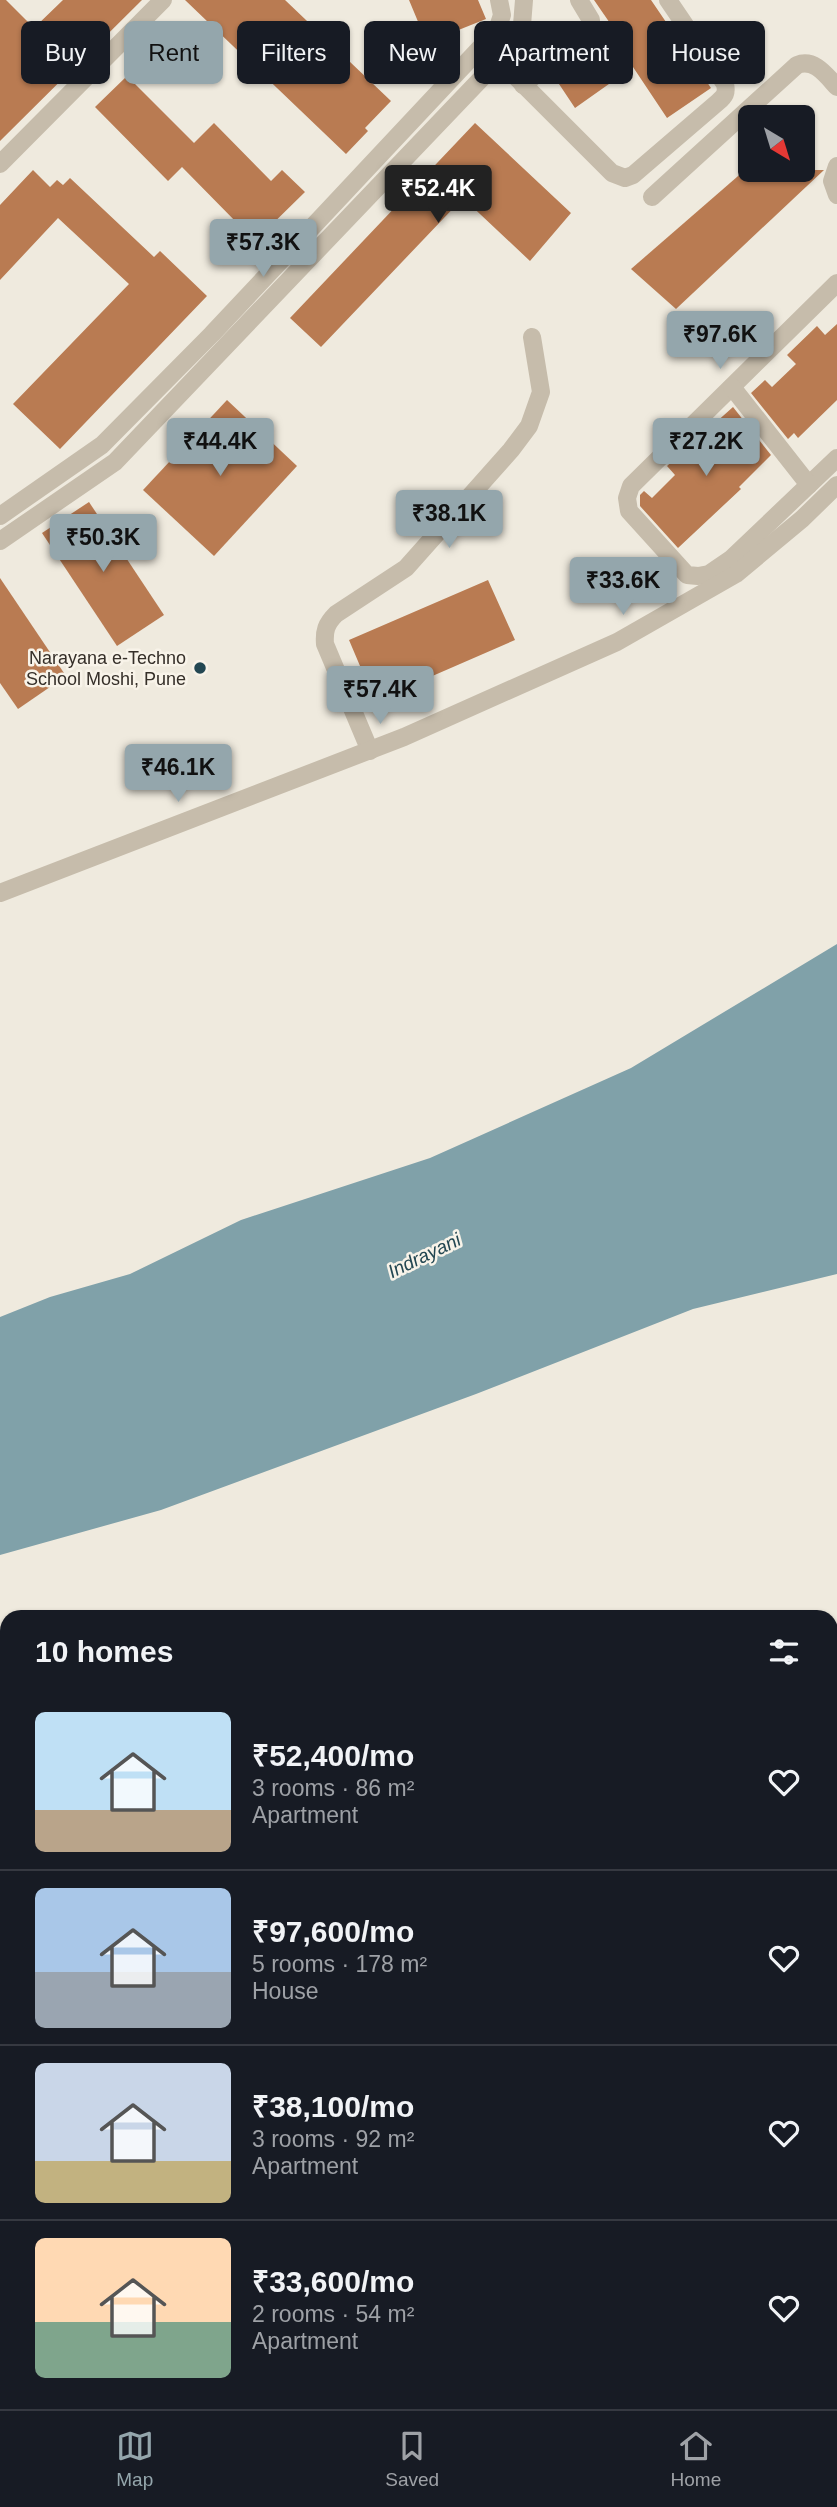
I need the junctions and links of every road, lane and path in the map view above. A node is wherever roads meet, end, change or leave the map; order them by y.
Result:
1 (163, 0) edge
2 (499, 0) edge
3 (524, 0) edge
4 (579, 0) edge
5 (668, 0) edge
6 (500, 21) edge
7 (522, 21) edge
8 (474, 56) edge
9 (476, 84) edge
10 (523, 85) joint
11 (837, 87) edge
12 (0, 163) edge
13 (837, 166) edge
14 (837, 195) edge
15 (652, 197) dead end
16 (837, 283) edge
17 (212, 334) junction
18 (532, 337) dead end
19 (227, 344) junction
20 (732, 387) junction
21 (837, 458) edge
22 (54, 479) junction
23 (809, 485) junction
24 (837, 485) edge
25 (64, 497) junction
26 (0, 516) edge
27 (0, 541) edge
28 (370, 751) junction
29 (0, 893) edge

1 - 12 street
2 - 6 street
3 - 7 street
4 - 10 street
5 - 10 street
8 - 17 street
9 - 19 street
11 - 15 street
13 - 14 street
16 - 20 street
17 - 19 street
17 - 22 street
18 - 28 street
19 - 25 street
20 - 23 street
20 - 23 street
21 - 23 street
22 - 25 street
22 - 26 street
24 - 28 street
25 - 27 street
28 - 29 street

